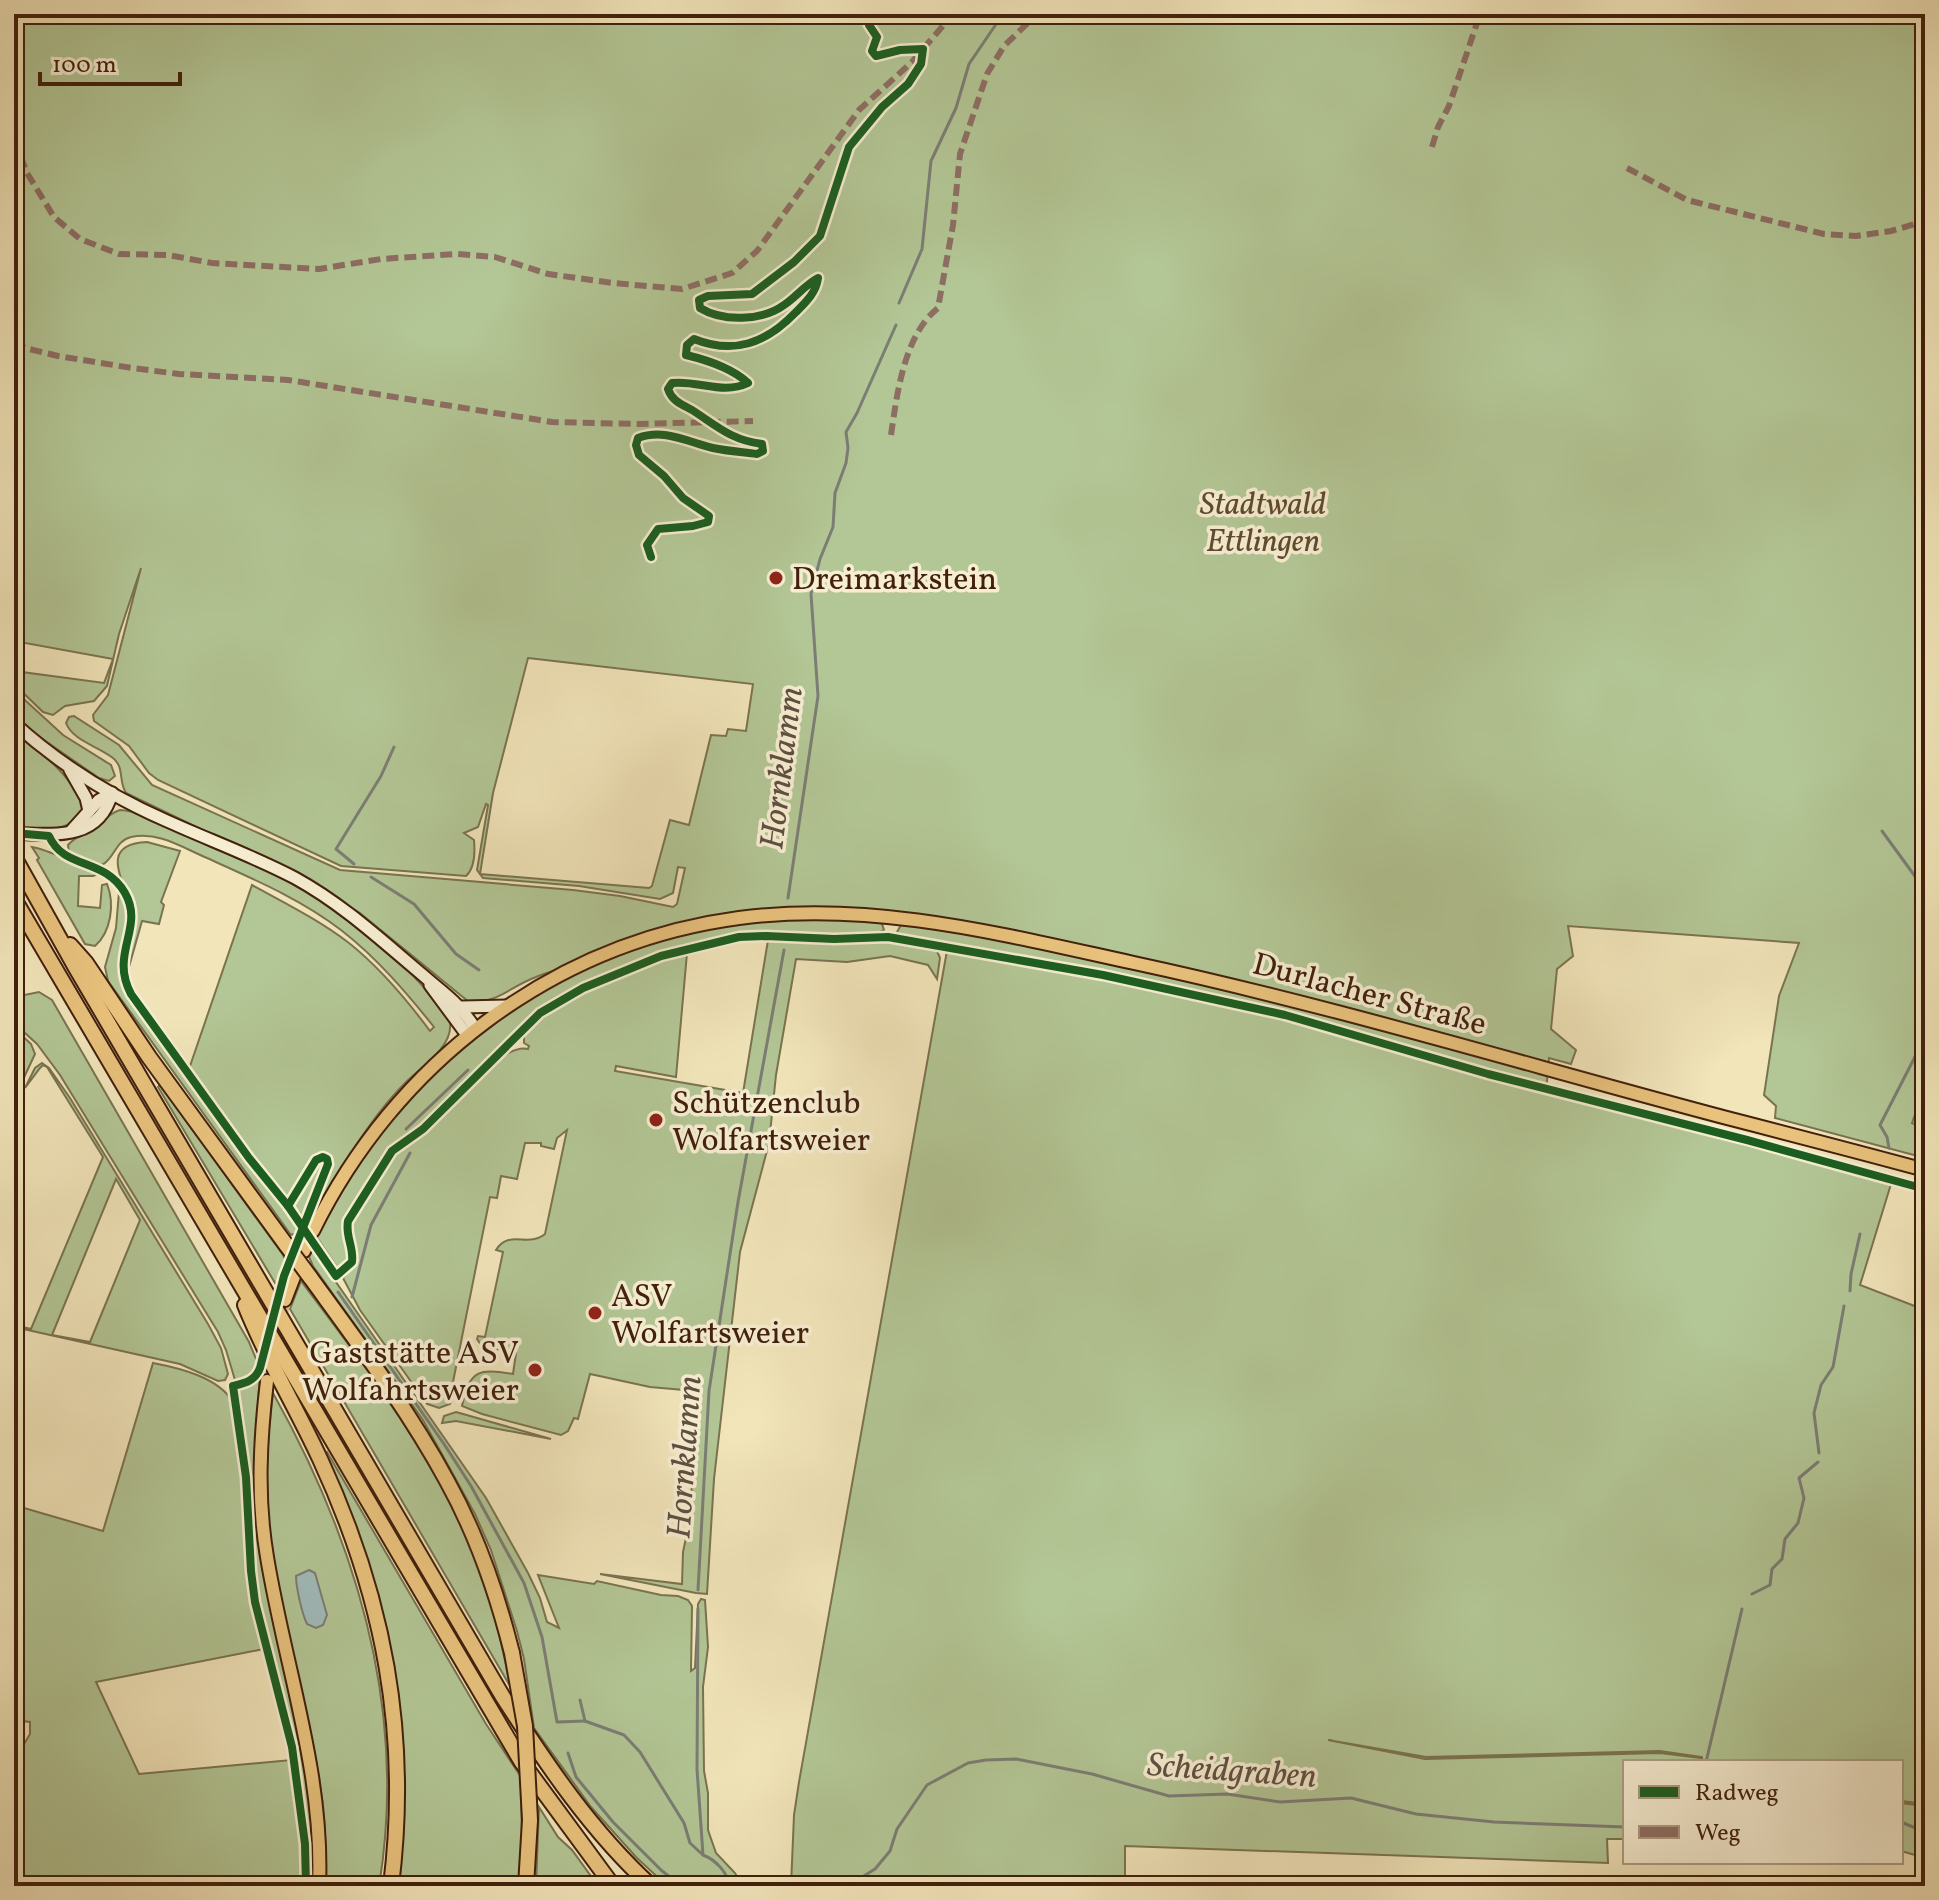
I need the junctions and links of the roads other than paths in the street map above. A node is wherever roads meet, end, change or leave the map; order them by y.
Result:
1 (14, 723) edge
2 (68, 766) junction
3 (112, 793) junction
4 (89, 811) junction
5 (71, 831) junction
6 (14, 833) edge
7 (14, 857) edge
8 (14, 899) edge
9 (56, 928) junction
10 (426, 978) junction
11 (507, 1006) junction
12 (462, 1007) junction
13 (471, 1032) junction
14 (1925, 1170) edge
15 (308, 1241) dead end
16 (231, 1271) junction
17 (302, 1276) junction
18 (285, 1300) tunnel mouth
19 (267, 1381) tunnel mouth
20 (319, 1886) edge
21 (391, 1886) edge
22 (526, 1886) edge
23 (613, 1886) edge
24 (651, 1886) edge

1 - 2 main road
2 - 3 main road
2 - 4 main road
3 - 4 main road
3 - 5 main road
3 - 10 main road
4 - 5 main road
5 - 6 main road
7 - 9 highway
8 - 16 highway
9 - 17 highway, bridge
9 - 24 highway
10 - 12 main road
10 - 13 main road
11 - 12 main road
11 - 13 main road, Durlacher Straße
11 - 14 main road, Durlacher Straße
12 - 13 main road
13 - 15 main road, Durlacher Straße
16 - 21 highway
16 - 23 highway
17 - 18 main road
17 - 22 highway, bridge
19 - 20 main road

